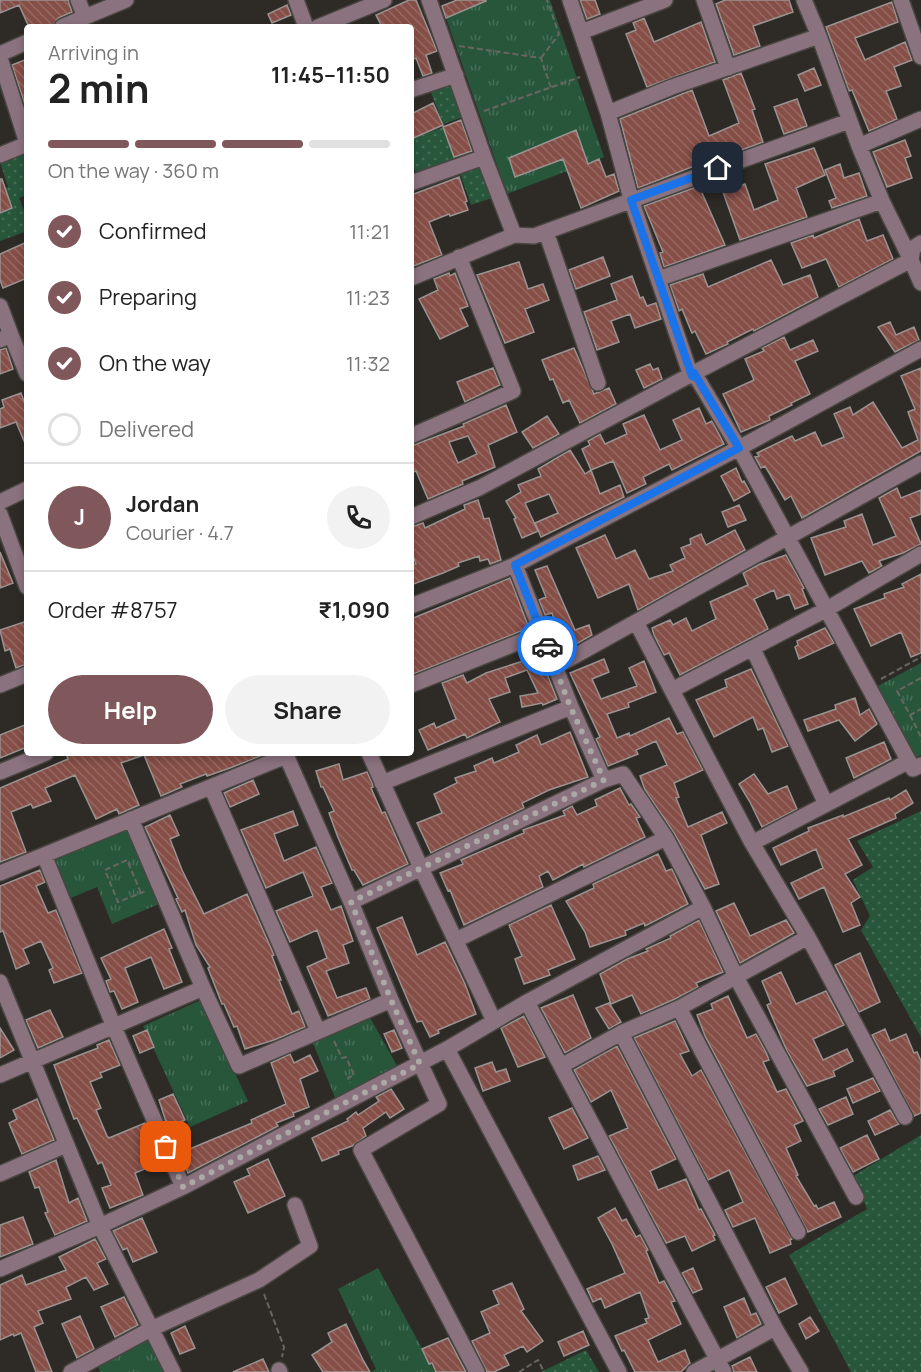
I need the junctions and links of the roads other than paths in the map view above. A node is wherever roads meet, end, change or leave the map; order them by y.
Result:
1 (78, 0) edge
2 (126, 0) edge
3 (296, 0) edge
4 (384, 0) edge
5 (429, 0) edge
6 (570, 0) edge
7 (665, 0) edge
8 (704, 0) edge
9 (804, 0) edge
10 (900, 0) edge
11 (85, 17) junction
12 (69, 24) edge
13 (305, 24) edge
14 (325, 24) edge
15 (581, 32) junction
16 (819, 36) junction
17 (24, 44) edge
18 (0, 56) edge
19 (921, 57) edge
20 (728, 68) junction
21 (456, 75) junction
22 (414, 89) edge
23 (608, 113) junction
24 (921, 119) edge
25 (849, 121) junction
26 (24, 134) edge
27 (24, 145) edge
28 (859, 146) junction
29 (0, 155) edge
30 (484, 157) junction
31 (414, 182) edge
32 (631, 200) junction
33 (882, 201) junction
34 (546, 232) junction
35 (514, 235) junction
36 (921, 243) edge
37 (459, 257) junction
38 (911, 260) junction
39 (414, 277) edge
40 (658, 279) junction
41 (921, 283) edge
42 (0, 306) edge
43 (6, 337) edge
44 (921, 349) edge
45 (24, 370) edge
46 (693, 374) junction
47 (598, 383) dead end
48 (414, 435) edge
49 (738, 446) junction
50 (921, 463) edge
51 (24, 490) edge
52 (0, 502) edge
53 (0, 514) edge
54 (414, 516) edge
55 (788, 538) junction
56 (921, 554) edge
57 (515, 565) junction
58 (24, 579) edge
59 (414, 599) edge
60 (414, 605) edge
61 (827, 609) junction
62 (636, 622) junction
63 (542, 633) junction
64 (753, 649) junction
65 (555, 667) junction
66 (24, 675) edge
67 (414, 684) edge
68 (0, 685) edge
69 (672, 690) junction
70 (570, 706) junction
71 (25, 756) edge
72 (39, 756) edge
73 (281, 756) edge
74 (286, 756) edge
75 (370, 756) edge
76 (915, 763) edge
77 (0, 766) edge
78 (0, 772) edge
79 (604, 780) junction
80 (382, 783) junction
81 (211, 787) junction
82 (826, 804) junction
83 (131, 819) junction
84 (666, 838) junction
85 (752, 843) junction
86 (44, 855) junction
87 (421, 868) junction
88 (0, 873) edge
89 (351, 902) junction
90 (703, 907) junction
91 (808, 937) junction
92 (456, 940) junction
93 (736, 977) junction
94 (0, 982) edge
95 (203, 988) junction
96 (391, 1000) junction
97 (528, 1002) junction
98 (679, 1008) junction
99 (6, 1016) edge
100 (494, 1021) junction
101 (114, 1027) junction
102 (323, 1029) junction
103 (621, 1033) junction
104 (447, 1049) junction
105 (32, 1060) junction
106 (420, 1064) junction
107 (561, 1066) junction
108 (0, 1075) edge
109 (905, 1117) dead end
110 (66, 1145) junction
111 (0, 1174) edge
112 (183, 1187) junction
113 (856, 1197) dead end
114 (294, 1205) dead end
115 (100, 1226) junction
116 (798, 1232) dead end
117 (0, 1269) edge
118 (775, 1328) junction
119 (151, 1329) junction
120 (720, 1366) edge
121 (71, 1372) edge
122 (173, 1372) edge
123 (477, 1372) edge
124 (619, 1372) edge
125 (694, 1372) edge
126 (801, 1372) edge

1 - 11 street
2 - 11 street
3 - 13 street
4 - 14 street
5 - 21 street
6 - 15 street
7 - 15 street
8 - 20 street
9 - 16 street
10 - 19 street
11 - 12 street
15 - 23 street
16 - 20 street
16 - 25 street
17 - 18 street
18 - 26 street
20 - 23 street
21 - 22 street
21 - 30 street
23 - 32 street
24 - 28 street
25 - 28 street
25 - 32 street
27 - 29 street
28 - 33 street
30 - 31 street
30 - 35 street
32 - 34 street
32 - 40 street
33 - 38 street
33 - 40 street
34 - 35 street
34 - 47 street
35 - 37 street
36 - 38 street
37 - 39 street
37 - 48 street
38 - 41 street
38 - 46 street
40 - 46 street
42 - 43 street
43 - 45 street
44 - 49 street
46 - 49 street
46 - 54 street
49 - 55 street
49 - 57 street
49 - 59 street
50 - 55 street
51 - 52 street
53 - 58 street
55 - 61 street
55 - 62 street
56 - 61 street
57 - 60 street
57 - 63 street
61 - 64 street
61 - 76 street
62 - 65 street
62 - 69 street
63 - 65 street
63 - 67 street
64 - 69 street
64 - 82 street
65 - 70 street
66 - 68 street
69 - 85 street
70 - 79 street
70 - 80 street
71 - 77 street
72 - 78 street
73 - 81 street
74 - 89 street
75 - 80 street
76 - 82 street
79 - 84 street
79 - 87 street
80 - 87 street
81 - 83 street
81 - 102 street
82 - 85 street
83 - 86 street
83 - 95 street
84 - 90 street
84 - 92 street
85 - 91 street
86 - 88 street
86 - 101 street
87 - 89 street
87 - 92 street
89 - 96 street
90 - 93 street
90 - 97 street
91 - 93 street
91 - 109 street
92 - 100 street
93 - 98 street
93 - 113 street
94 - 99 street
95 - 101 street
95 - 102 street
96 - 102 street
96 - 106 street
97 - 100 street
97 - 107 street
98 - 103 street
98 - 116 street
99 - 105 street
100 - 104 street
101 - 105 street
101 - 112 street
103 - 107 street
103 - 118 street
104 - 106 street
104 - 124 street
105 - 108 street
105 - 110 street
106 - 112 street
106 - 123 street
107 - 120 street
110 - 111 street
110 - 115 street
112 - 115 street
114 - 119 street
115 - 117 street
115 - 119 street
118 - 120 street
118 - 126 street
119 - 121 street
119 - 122 street
120 - 125 street

